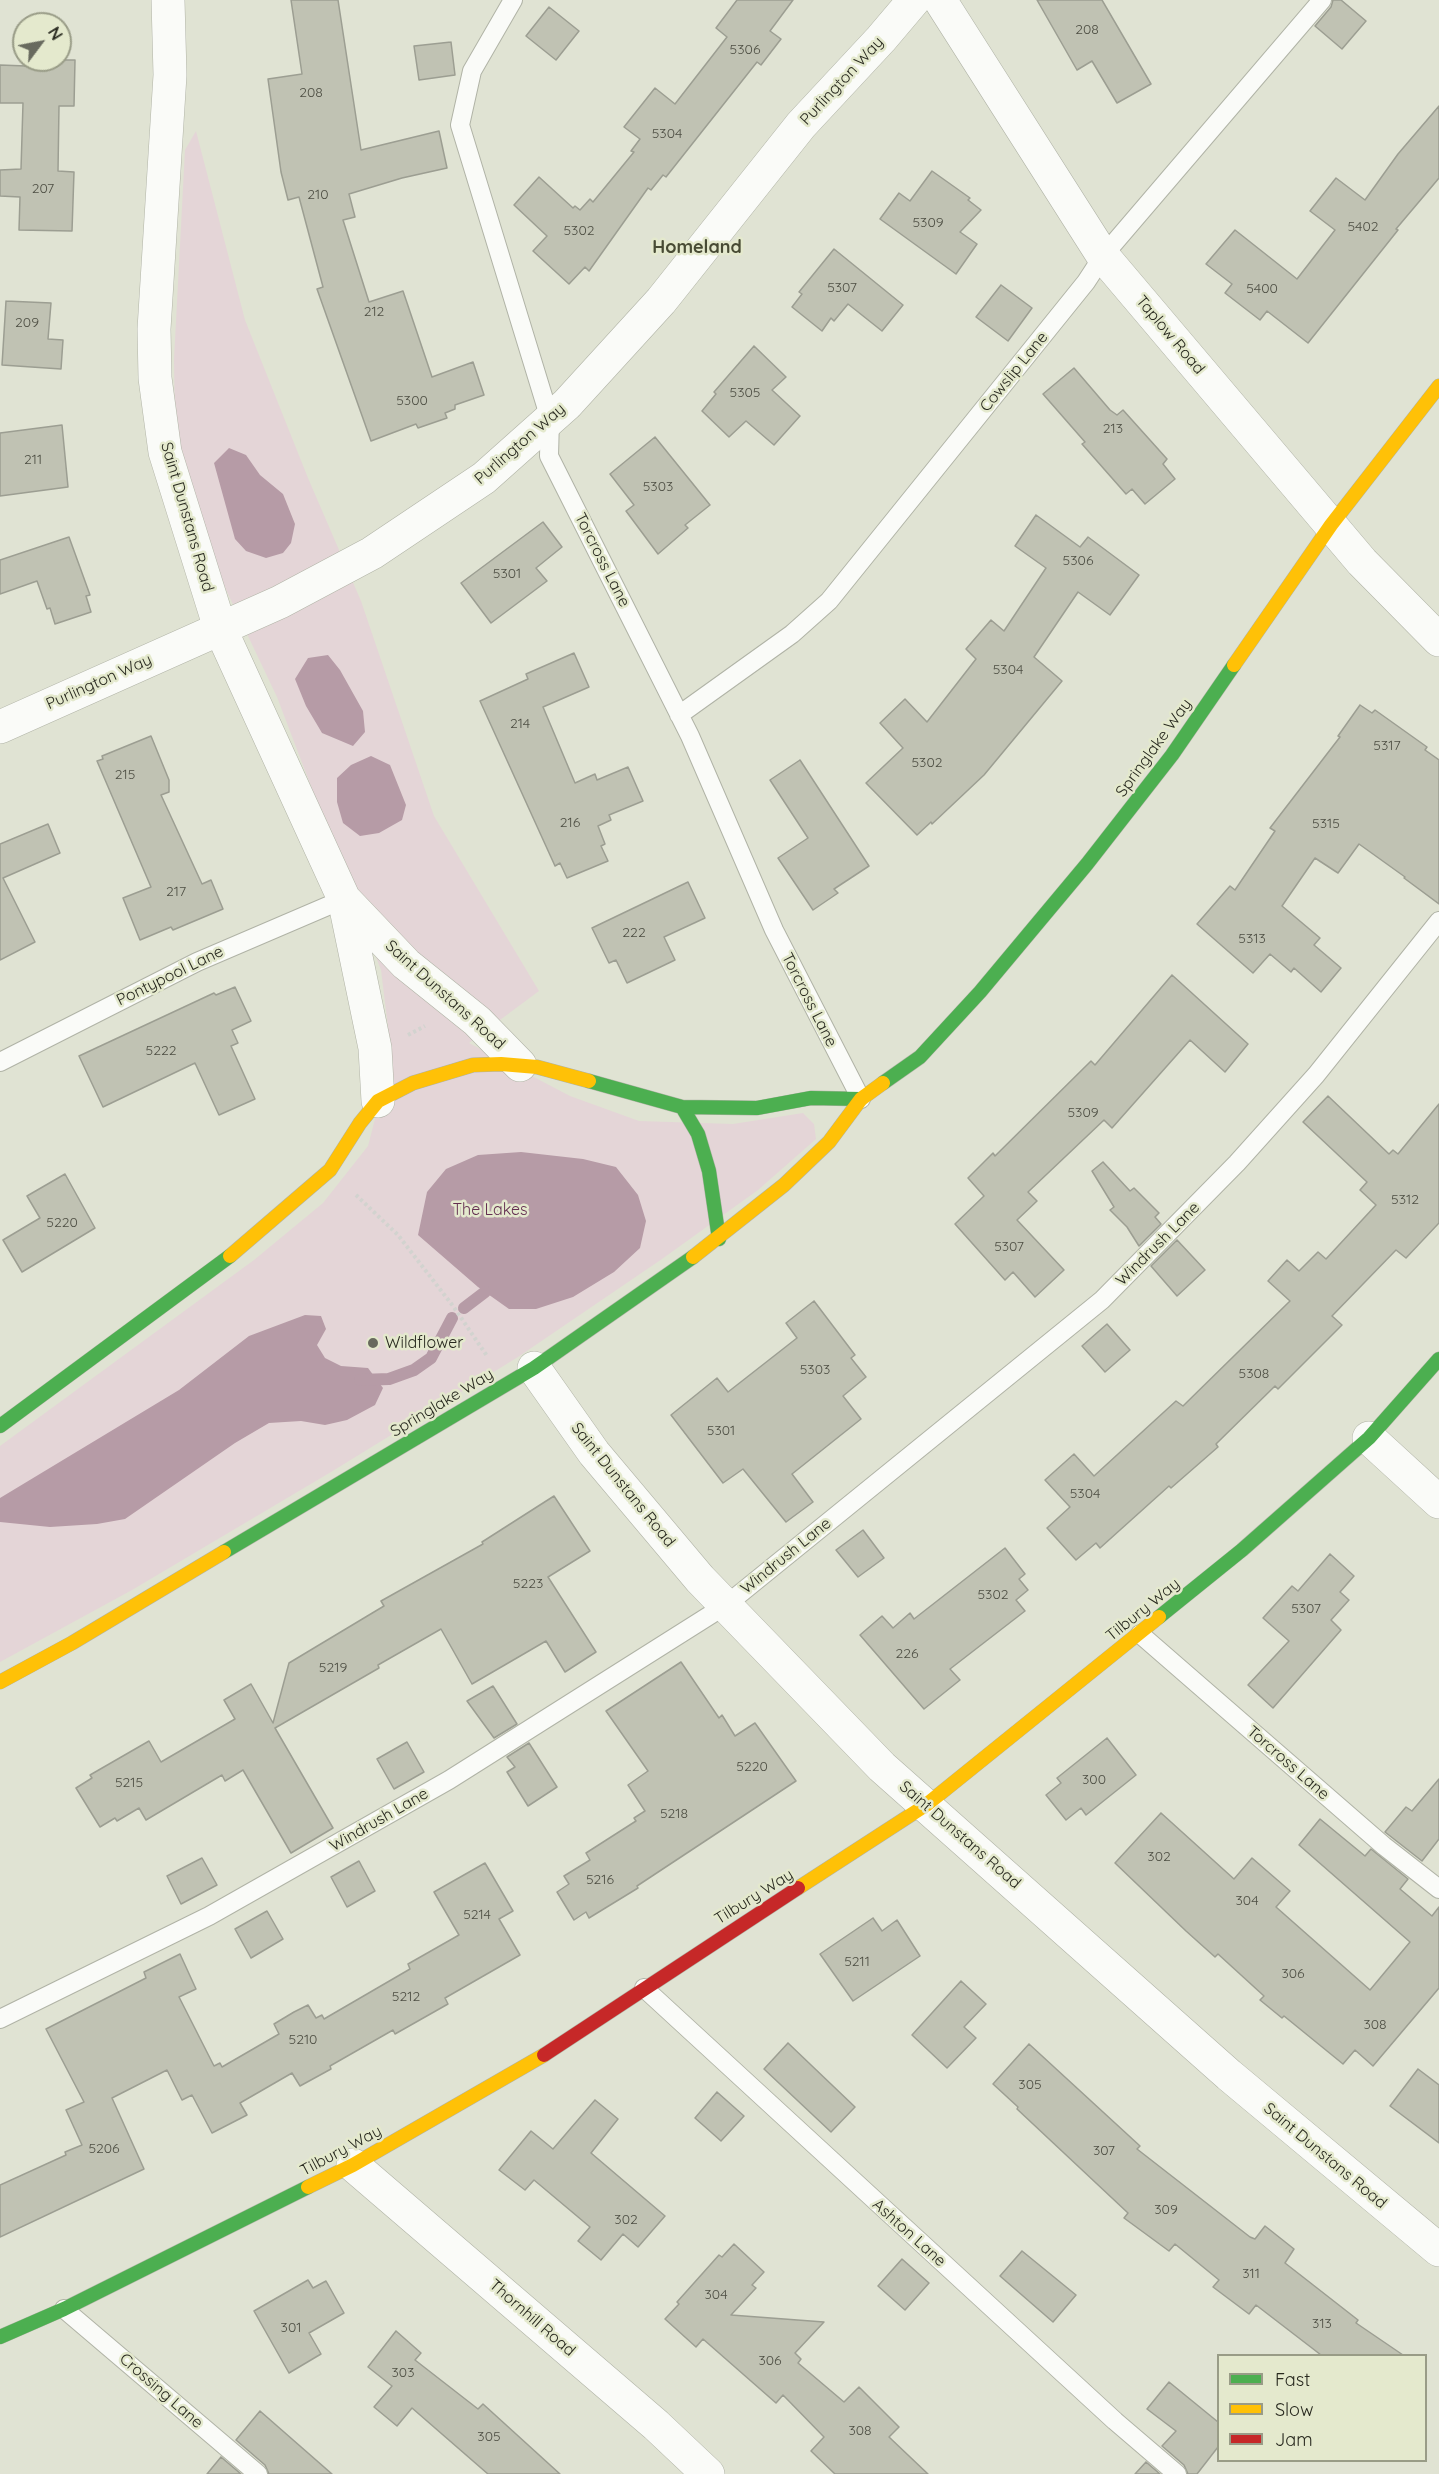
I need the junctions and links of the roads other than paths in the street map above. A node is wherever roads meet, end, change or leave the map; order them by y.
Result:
1 (168, 0) edge
2 (513, 0) edge
3 (914, 0) edge
4 (940, 0) edge
5 (1323, 0) edge
6 (1103, 256) junction
7 (1439, 386) edge
8 (550, 419) junction
9 (1331, 525) junction
10 (220, 628) junction
11 (1439, 640) edge
12 (679, 715) junction
13 (0, 727) edge
14 (344, 899) junction
15 (1439, 921) edge
16 (0, 1062) edge
17 (520, 1065) junction
18 (861, 1100) junction
19 (378, 1101) junction
20 (682, 1107) junction
21 (719, 1239) junction
22 (1439, 1359) edge
23 (534, 1368) junction
24 (0, 1426) edge
25 (1369, 1438) junction
26 (1439, 1502) edge
27 (726, 1605) junction
28 (1140, 1634) junction
29 (0, 1682) edge
30 (926, 1805) junction
31 (1439, 1889) edge
32 (644, 1988) junction
33 (0, 2019) edge
34 (353, 2165) junction
35 (1439, 2250) edge
36 (64, 2309) junction
37 (0, 2337) edge
38 (258, 2474) edge
39 (708, 2474) edge
40 (1177, 2474) edge

1 - 10 street, Saint Dunstans Road
2 - 8 lane, Torcross Lane
3 - 8 street, Purlington Way
4 - 6 street, Taplow Road
5 - 6 lane, Cowslip Lane
6 - 9 street, Taplow Road
6 - 12 lane, Cowslip Lane
7 - 9 street, Springlake Way
8 - 10 street, Purlington Way
8 - 12 lane, Torcross Lane
9 - 11 street, Taplow Road
9 - 18 street, Springlake Way
10 - 13 street, Purlington Way
10 - 14 street, Saint Dunstans Road
12 - 18 lane, Torcross Lane
14 - 16 lane, Pontypool Lane
14 - 17 street, Saint Dunstans Road
14 - 19 street, Saint Dunstans Road
15 - 27 lane, Windrush Lane
17 - 19 street
17 - 20 street
18 - 20 street
18 - 21 street, Springlake Way
19 - 24 street
20 - 21 street
21 - 23 street, Springlake Way
22 - 25 street, Tilbury Way
23 - 27 street, Saint Dunstans Road
23 - 29 street, Springlake Way
25 - 26 street
25 - 28 street, Tilbury Way
27 - 30 street, Saint Dunstans Road
27 - 33 lane, Windrush Lane
28 - 30 street, Tilbury Way
28 - 31 lane, Torcross Lane
30 - 32 street, Tilbury Way
30 - 35 street, Saint Dunstans Road
32 - 34 street, Tilbury Way
32 - 40 lane, Ashton Lane
34 - 36 street, Tilbury Way
34 - 39 street, Thornhill Road
36 - 37 street, Tilbury Way
36 - 38 lane, Crossing Lane

